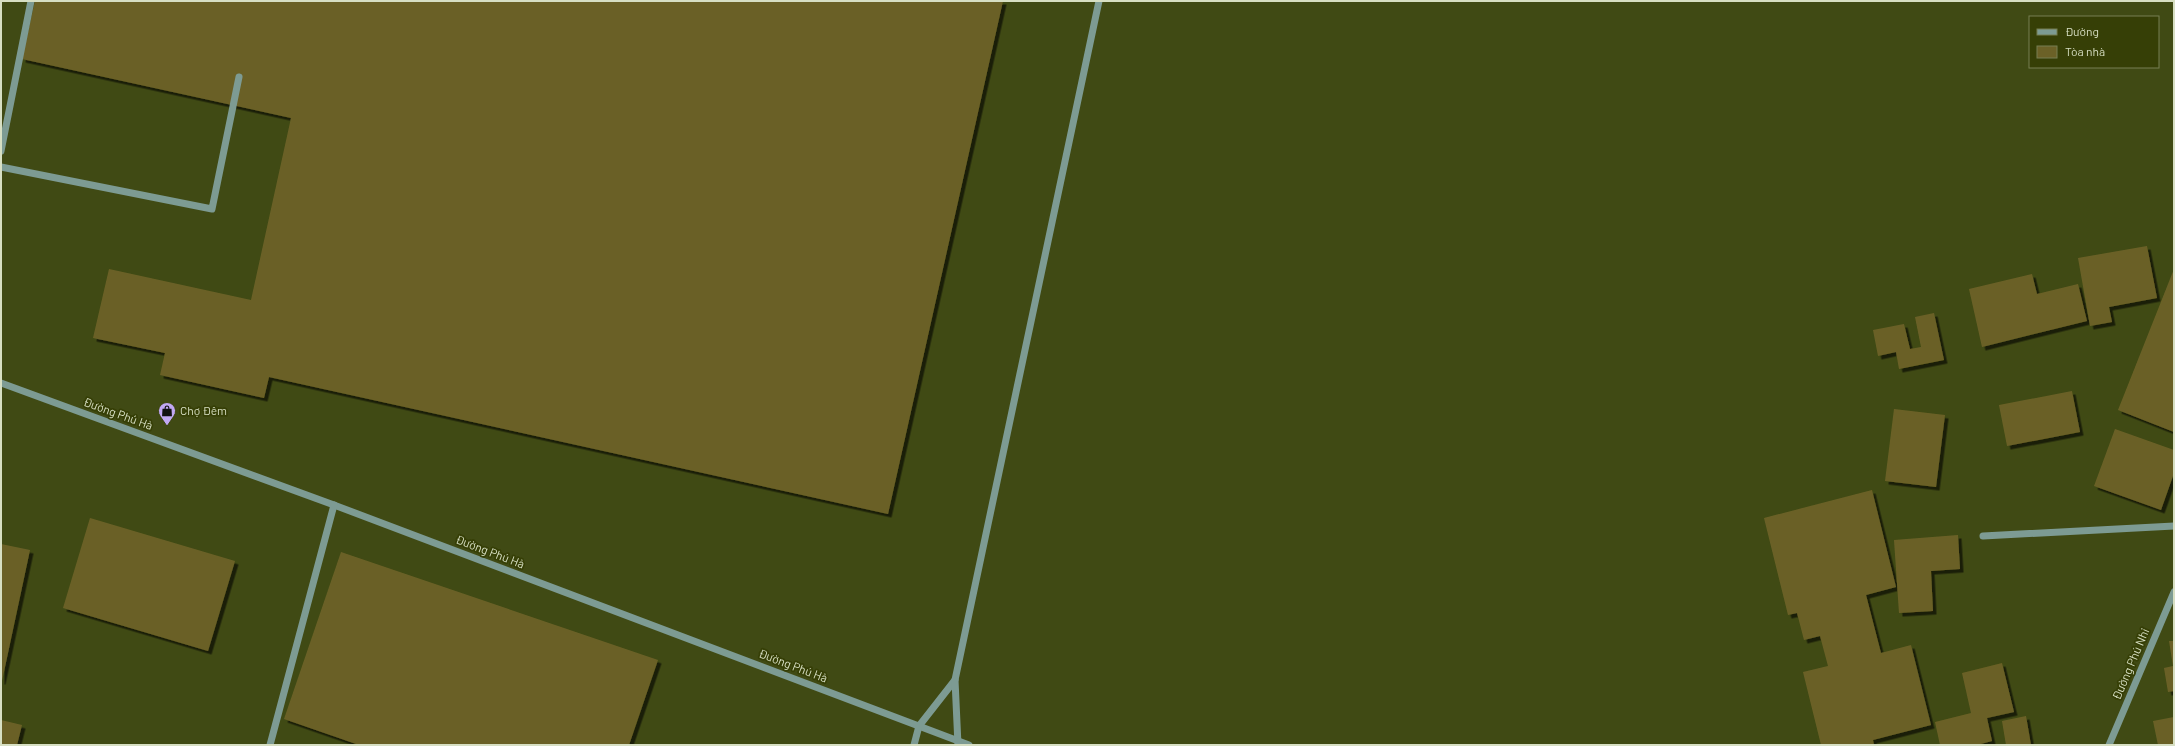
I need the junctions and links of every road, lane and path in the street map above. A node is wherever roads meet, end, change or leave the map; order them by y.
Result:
1 (31, 1) edge
2 (1098, 1) edge
3 (239, 76) dead end
4 (1, 151) edge
5 (1, 167) edge
6 (1, 383) edge
7 (334, 504) junction
8 (2174, 526) edge
9 (1983, 536) dead end
10 (2174, 592) edge
11 (955, 680) junction
12 (919, 726) junction
13 (958, 743) edge
14 (270, 745) edge
15 (914, 745) edge
16 (969, 745) edge
17 (2109, 745) edge

1 - 4 street
2 - 11 street
3 - 5 street
6 - 7 street, Đường Phú Hà
7 - 12 street, Đường Phú Hà
7 - 14 street
8 - 9 street
10 - 17 street, Đường Phú Nhi
11 - 12 street
11 - 13 street
12 - 13 street, Đường Phú Hà
12 - 15 street
13 - 16 street, Đường Phú Hà

